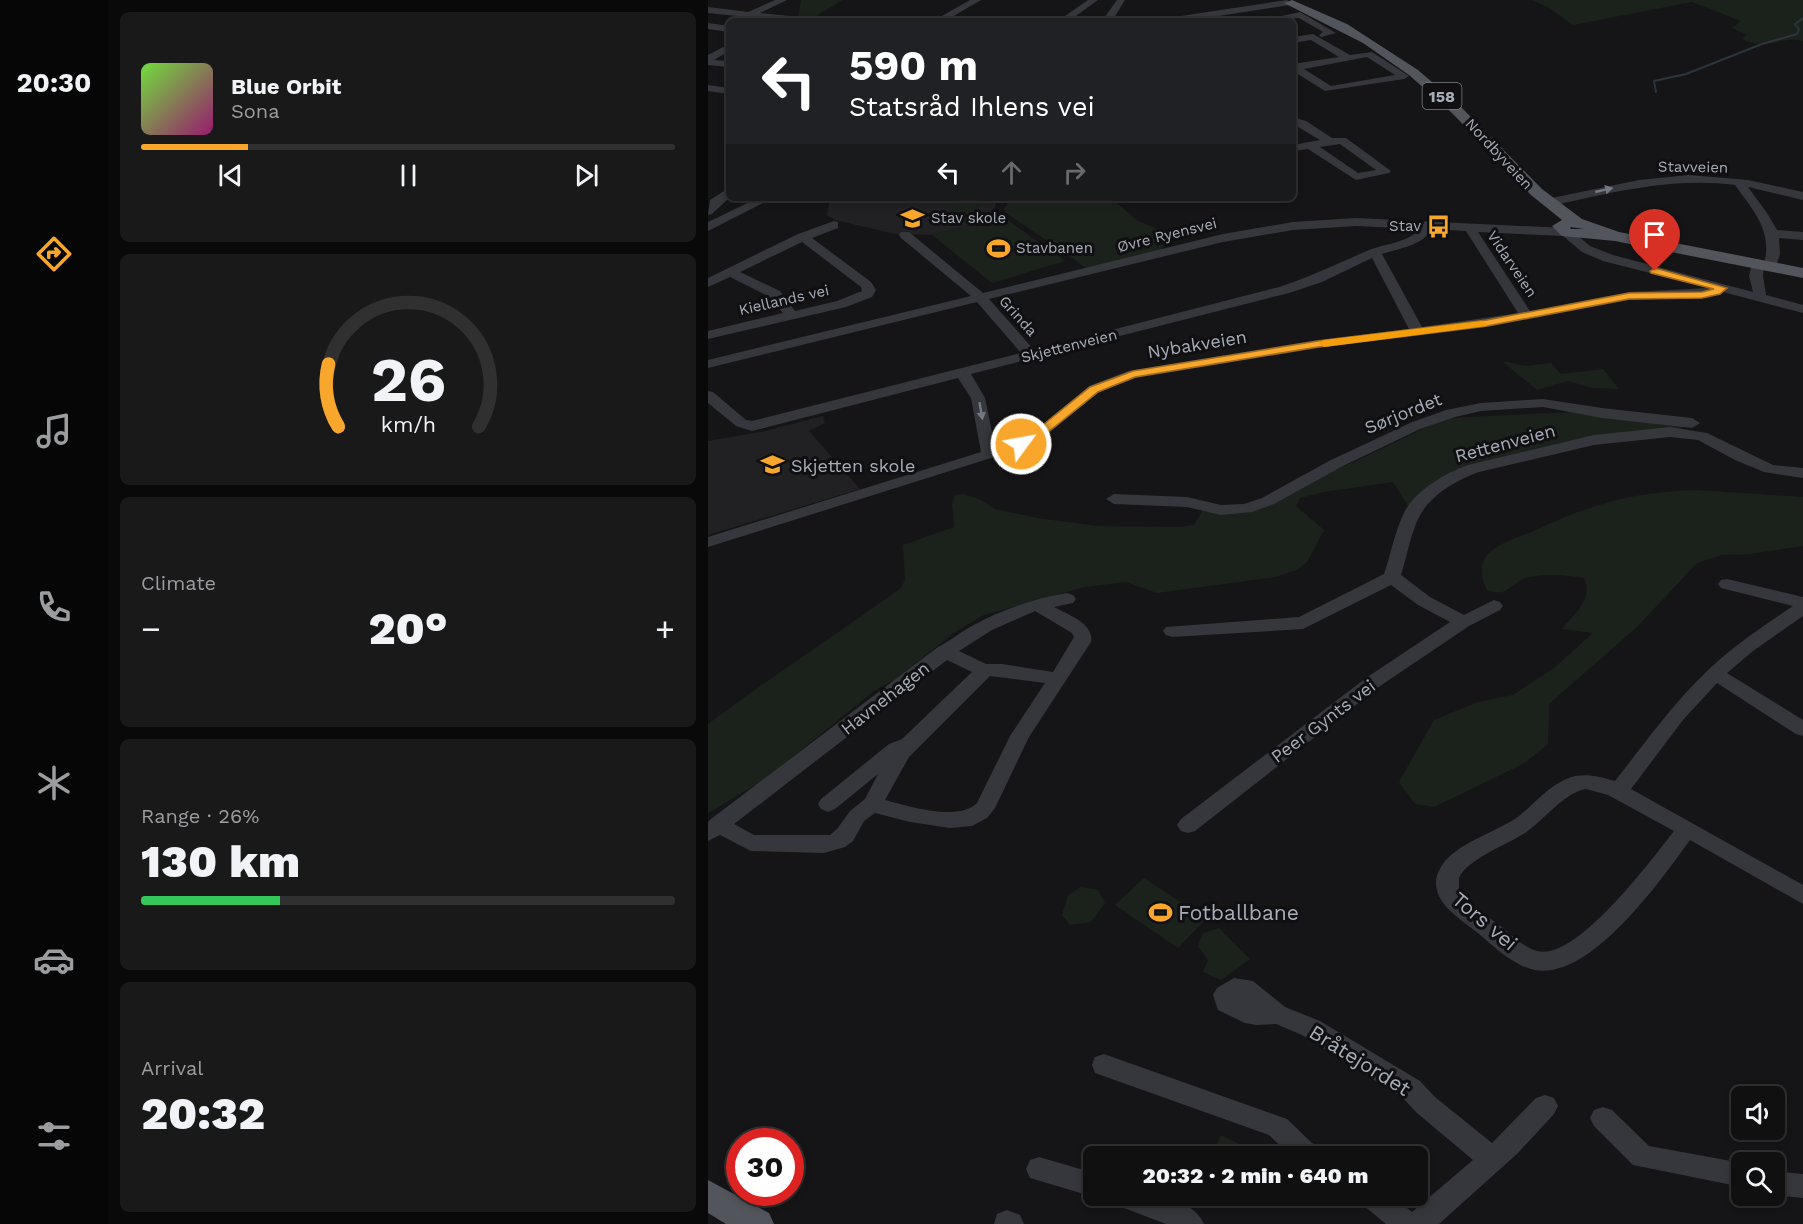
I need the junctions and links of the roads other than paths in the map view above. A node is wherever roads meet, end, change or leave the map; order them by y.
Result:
1 (765, 0) edge
2 (783, 0) edge
3 (977, 0) edge
4 (1120, 0) edge
5 (1098, 1) edge
6 (1295, 5) edge
7 (708, 10) edge
8 (751, 10) junction
9 (778, 18) edge
10 (944, 18) edge
11 (1068, 18) edge
12 (1109, 18) edge
13 (1186, 18) edge
14 (1282, 18) edge
15 (708, 26) edge
16 (726, 29) edge
17 (1313, 37) junction
18 (1296, 40) edge
19 (726, 49) edge
20 (1390, 54) junction
21 (1373, 56) junction
22 (1348, 58) junction
23 (708, 60) edge
24 (726, 63) edge
25 (1296, 67) edge
26 (1296, 69) edge
27 (708, 88) edge
28 (726, 90) edge
29 (1296, 121) edge
30 (1328, 141) junction
31 (1310, 145) junction
32 (1296, 147) edge
33 (1740, 184) junction
34 (726, 194) edge
35 (1803, 196) edge
36 (761, 201) edge
37 (1550, 206) junction
38 (708, 211) edge
39 (834, 225) dead end
40 (708, 227) edge
41 (1426, 227) junction
42 (1471, 229) junction
43 (1573, 230) junction
44 (1774, 234) junction
45 (905, 235) dead end
46 (1803, 236) edge
47 (802, 237) junction
48 (1376, 252) junction
49 (1764, 265) junction
50 (731, 273) junction
51 (1803, 273) edge
52 (708, 283) edge
53 (1722, 288) junction
54 (1758, 297) junction
55 (980, 298) junction
56 (1803, 309) edge
57 (791, 315) junction
58 (1527, 316) junction
59 (1418, 332) junction
60 (708, 335) edge
61 (1031, 355) junction
62 (708, 364) edge
63 (963, 373) junction
64 (708, 396) edge
65 (1713, 440) junction
66 (989, 454) junction
67 (1803, 473) edge
68 (1114, 499) dead end
69 (708, 542) edge
70 (1392, 577) junction
71 (1727, 584) dead end
72 (1067, 599) dead end
73 (1803, 603) edge
74 (1038, 605) junction
75 (1494, 606) dead end
76 (1803, 608) edge
77 (1463, 622) junction
78 (1172, 631) dead end
79 (945, 651) junction
80 (985, 670) junction
81 (1714, 674) junction
82 (1057, 679) junction
83 (1803, 729) edge
84 (909, 744) junction
85 (1618, 791) junction
86 (828, 804) dead end
87 (872, 804) junction
88 (1188, 825) dead end
89 (1688, 828) junction
90 (713, 829) edge
91 (1803, 895) edge
92 (1277, 1014) dead end
93 (1104, 1065) dead end
94 (1545, 1106) dead end
95 (1603, 1118) dead end
96 (1298, 1146) edge
97 (1492, 1159) junction
98 (1039, 1170) dead end
99 (1731, 1173) edge
100 (1083, 1182) edge
101 (1785, 1184) edge
102 (1803, 1186) edge
103 (708, 1195) edge
104 (1153, 1206) edge
105 (1384, 1206) edge
106 (757, 1224) edge
107 (1190, 1224) edge
108 (1406, 1224) edge
109 (1419, 1224) edge

1 - 8 street
2 - 8 street
3 - 10 street
4 - 5 street
4 - 12 street
5 - 11 street
6 - 13 street
6 - 14 street, Nordbyveien
6 - 17 street
6 - 20 main road, Nordbyveien / 158
7 - 8 street
8 - 9 street
15 - 16 street
17 - 18 street
17 - 22 street
19 - 23 street
20 - 21 street
20 - 37 main road, Nordbyveien / 158
21 - 22 street
21 - 26 street
22 - 25 street
23 - 24 street
27 - 28 street
29 - 30 street
30 - 31 street
30 - 31 street
31 - 32 street
33 - 35 street, Stavveien
37 -> 33 street, Stavveien
33 - 44 street
34 - 38 street
36 - 40 street
37 - 43 main road, Nordbyveien / 158
39 - 47 street
41 - 42 street, Øvre Ryensvei
41 - 48 street, Skjettenveien
41 - 55 street, Øvre Ryensvei
42 - 43 street, Øvre Ryensvei
42 - 58 street, Vidarveien
43 - 49 main road
43 - 53 street
44 - 46 street
44 - 49 street
45 - 55 street, Grinda
47 - 50 street
47 - 57 street, Kiellands vei
48 - 59 street
48 - 61 street, Skjettenveien
49 - 51 main road
49 - 54 street
50 - 52 street
50 - 57 street
53 - 54 street
53 - 58 street, Nybakveien
54 - 56 street
55 - 61 street, Grinda
55 - 62 street, Øvre Ryensvei
57 - 60 street, Kiellands vei
58 - 59 street, Nybakveien
59 - 66 street, Nybakveien
61 - 63 street, Skjettenveien
63 - 64 street, Skjettenveien
63 -> 66 street
65 - 67 street, Rettenveien
65 - 68 street, Sørjordet
65 - 70 street, Rettenveien
66 - 69 street, Nybakveien
70 - 77 street
70 - 78 street
71 - 73 street
72 - 74 street, Havnehagen
74 - 79 street, Havnehagen
74 - 82 street
75 - 77 street, Peer Gynts vei
76 - 81 street
77 - 88 street, Peer Gynts vei
79 - 80 street
79 - 90 street, Havnehagen
80 - 82 street
80 - 84 street, Havnehagen
81 - 83 street
81 - 85 street
82 - 87 street
84 - 86 street, Havnehagen
84 - 87 street, Havnehagen
85 - 89 street, Tors vei
85 - 89 street, Tors vei
87 - 90 street, Havnehagen
89 - 91 street, Tors vei
92 - 97 street, Bråtejordet
93 - 96 street
94 - 97 street
95 - 99 street
97 - 109 street
98 - 100 street
101 - 102 street
103 - 106 main road
104 - 107 street
105 - 108 street

